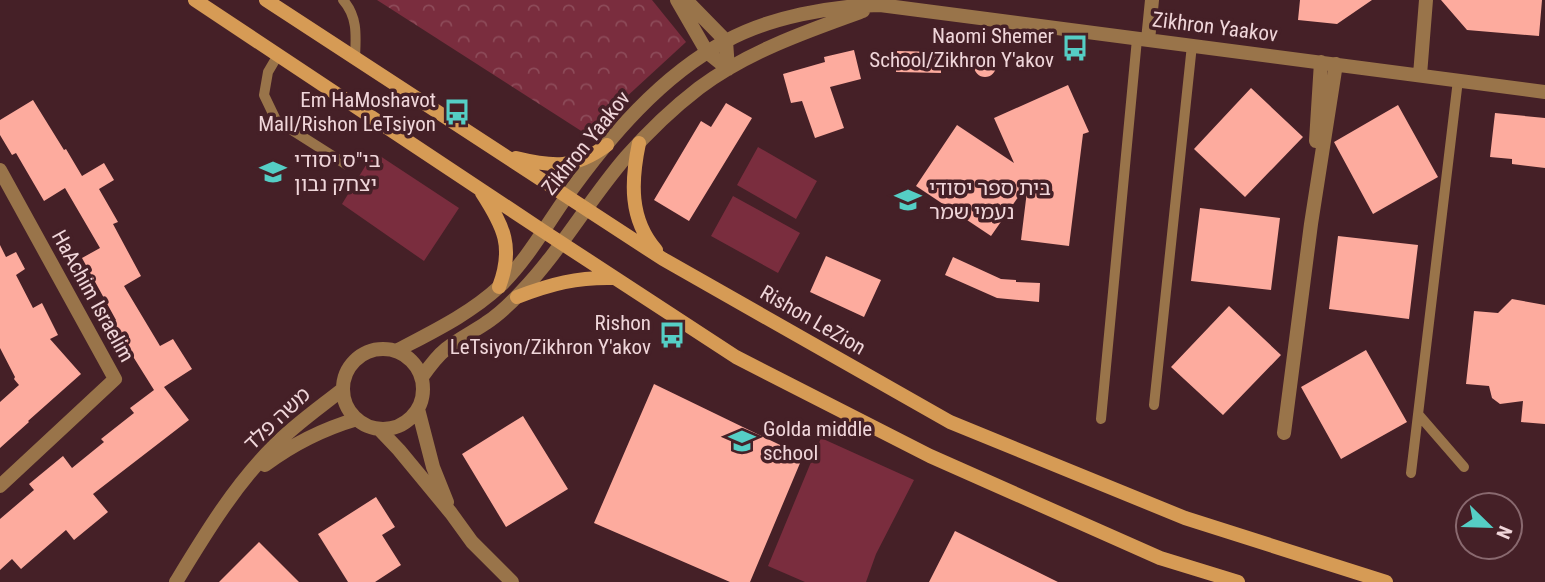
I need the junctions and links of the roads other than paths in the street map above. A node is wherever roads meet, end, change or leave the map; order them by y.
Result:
1 (195, 0) edge
2 (266, 0) edge
3 (343, 0) edge
4 (677, 0) edge
5 (686, 0) edge
6 (1152, 0) edge
7 (1426, 0) edge
8 (881, 2) edge
9 (1142, 39) junction
10 (726, 41) junction
11 (1192, 45) junction
12 (707, 52) junction
13 (278, 55) junction
14 (355, 58) junction
15 (1329, 63) junction
16 (728, 69) junction
17 (1420, 75) junction
18 (1458, 80) junction
19 (1545, 92) edge
20 (639, 143) junction
21 (607, 145) junction
22 (505, 155) junction
23 (347, 165) dead end
24 (0, 170) edge
25 (480, 189) junction
26 (567, 196) junction
27 (586, 209) junction
28 (1311, 224) junction
29 (543, 231) junction
30 (562, 243) junction
31 (663, 260) junction
32 (616, 278) junction
33 (499, 287) junction
34 (517, 297) junction
35 (396, 351) junction
36 (422, 377) junction
37 (343, 389) junction
38 (1154, 405) dead end
39 (418, 409) junction
40 (1418, 414) junction
41 (357, 419) junction
42 (1101, 419) dead end
43 (379, 429) junction
44 (1284, 433) dead end
45 (1464, 467) dead end
46 (1411, 473) dead end
47 (242, 483) junction
48 (0, 486) edge
49 (452, 513) junction
50 (176, 582) edge
51 (512, 582) edge
52 (1238, 582) edge
53 (1386, 582) edge

1 - 13 main road
2 - 14 main road, Rishon LeZion
3 - 14 lane
4 - 12 street
5 - 10 street
6 - 9 street
7 - 17 street
8 - 9 street, Zikhron Yaakov
8 - 10 street, Zikhron Yaakov
8 - 16 street, Zikhron Yaakov
9 - 11 street, Zikhron Yaakov
9 - 42 lane
10 - 12 street, Zikhron Yaakov
10 - 16 street
11 - 15 street, Zikhron Yaakov
11 - 38 lane
12 - 16 street
12 - 21 street, Zikhron Yaakov
13 - 23 lane
13 - 25 main road
14 - 22 main road, Rishon LeZion
15 - 17 street, Zikhron Yaakov
15 - 28 street
15 - 28 street
16 - 20 street, Zikhron Yaakov
17 - 18 street, Zikhron Yaakov
18 - 19 street, Zikhron Yaakov
18 - 40 lane
20 - 27 street, Zikhron Yaakov
20 - 31 main road
21 - 22 main road
21 - 26 street, Zikhron Yaakov
22 - 26 main road, Rishon LeZion
24 - 48 street, HaAchim Israelim
25 - 29 main road
25 - 33 main road
26 - 27 main road, Rishon LeZion
26 - 29 street, Zikhron Yaakov
27 - 30 street, Zikhron Yaakov
27 - 31 main road, Rishon LeZion
28 - 44 street
29 - 30 main road
29 - 33 street, Zikhron Yaakov
30 - 32 main road
30 - 34 street, Zikhron Yaakov
31 - 53 main road, Rishon LeZion
32 - 34 main road
32 - 52 main road
33 - 35 street, Zikhron Yaakov
34 - 36 street, Zikhron Yaakov
35 - 36 street
35 - 37 street
36 - 39 street
37 - 41 street
37 - 47 street, משה פלד
39 - 43 street
39 - 49 street
40 - 45 lane
40 - 46 lane
41 - 43 street
41 - 47 street, משה פלד
43 - 49 street
47 - 50 street, משה פלד
49 - 51 street

